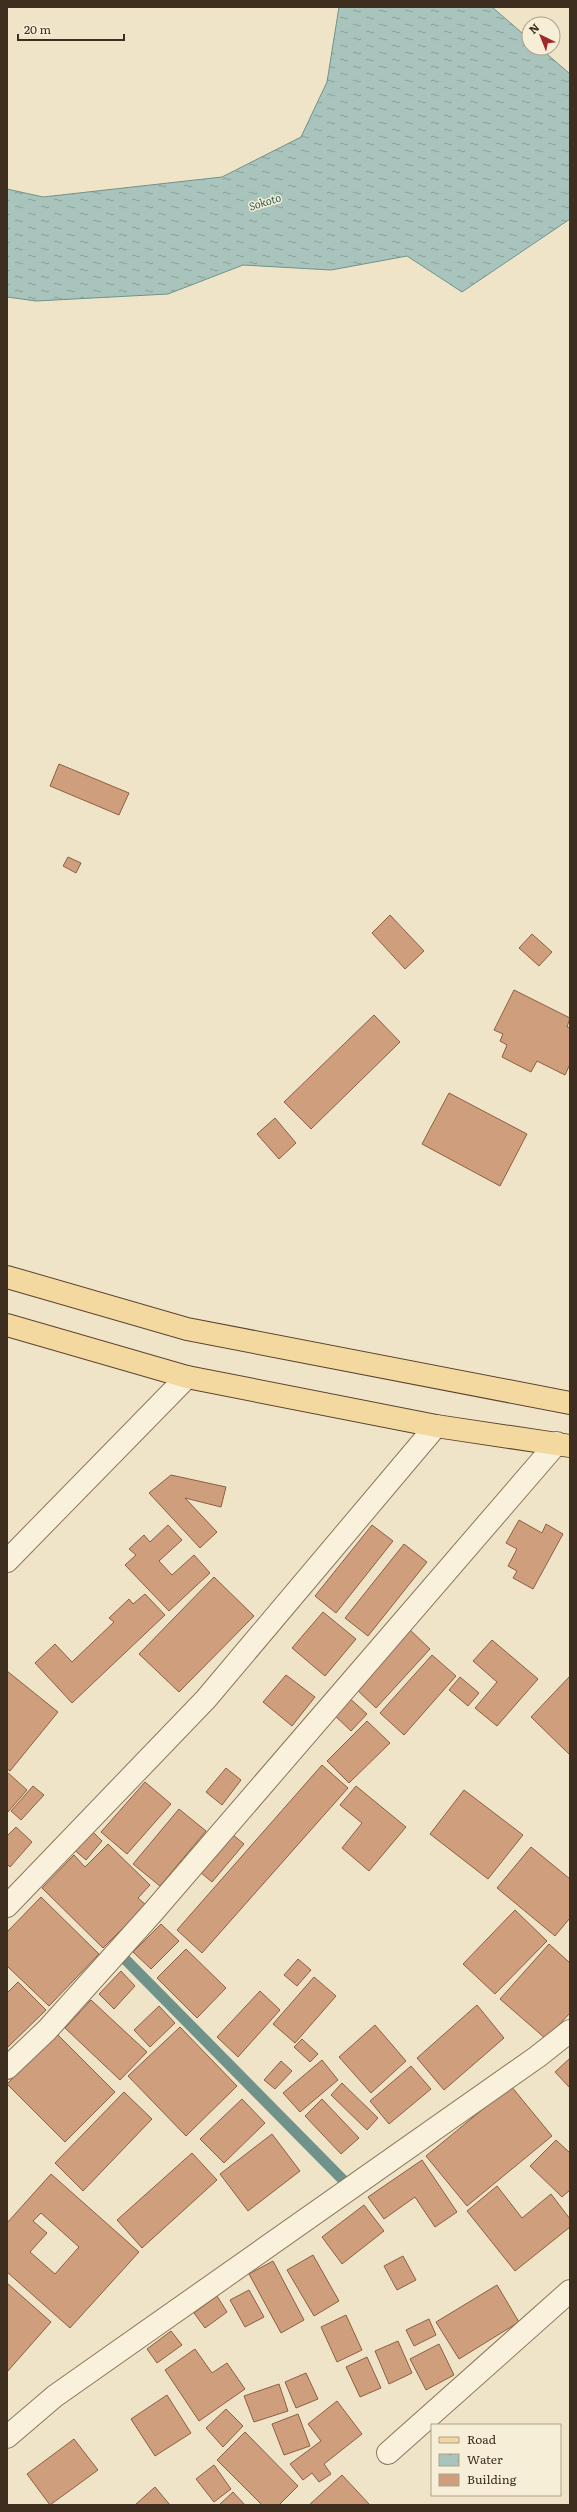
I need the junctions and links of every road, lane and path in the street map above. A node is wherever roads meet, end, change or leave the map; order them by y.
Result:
1 (7, 1278) edge
2 (7, 1325) edge
3 (187, 1377) junction
4 (570, 1403) edge
5 (436, 1426) junction
6 (563, 1445) edge
7 (7, 1561) edge
8 (7, 1906) edge
9 (570, 2031) edge
10 (7, 2068) edge
11 (570, 2291) edge
12 (7, 2437) edge
13 (388, 2453) dead end

1 - 4 main road
2 - 3 main road
3 - 5 main road
3 - 7 street
5 - 6 main road
5 - 8 street
6 - 10 street
9 - 12 street
11 - 13 street

